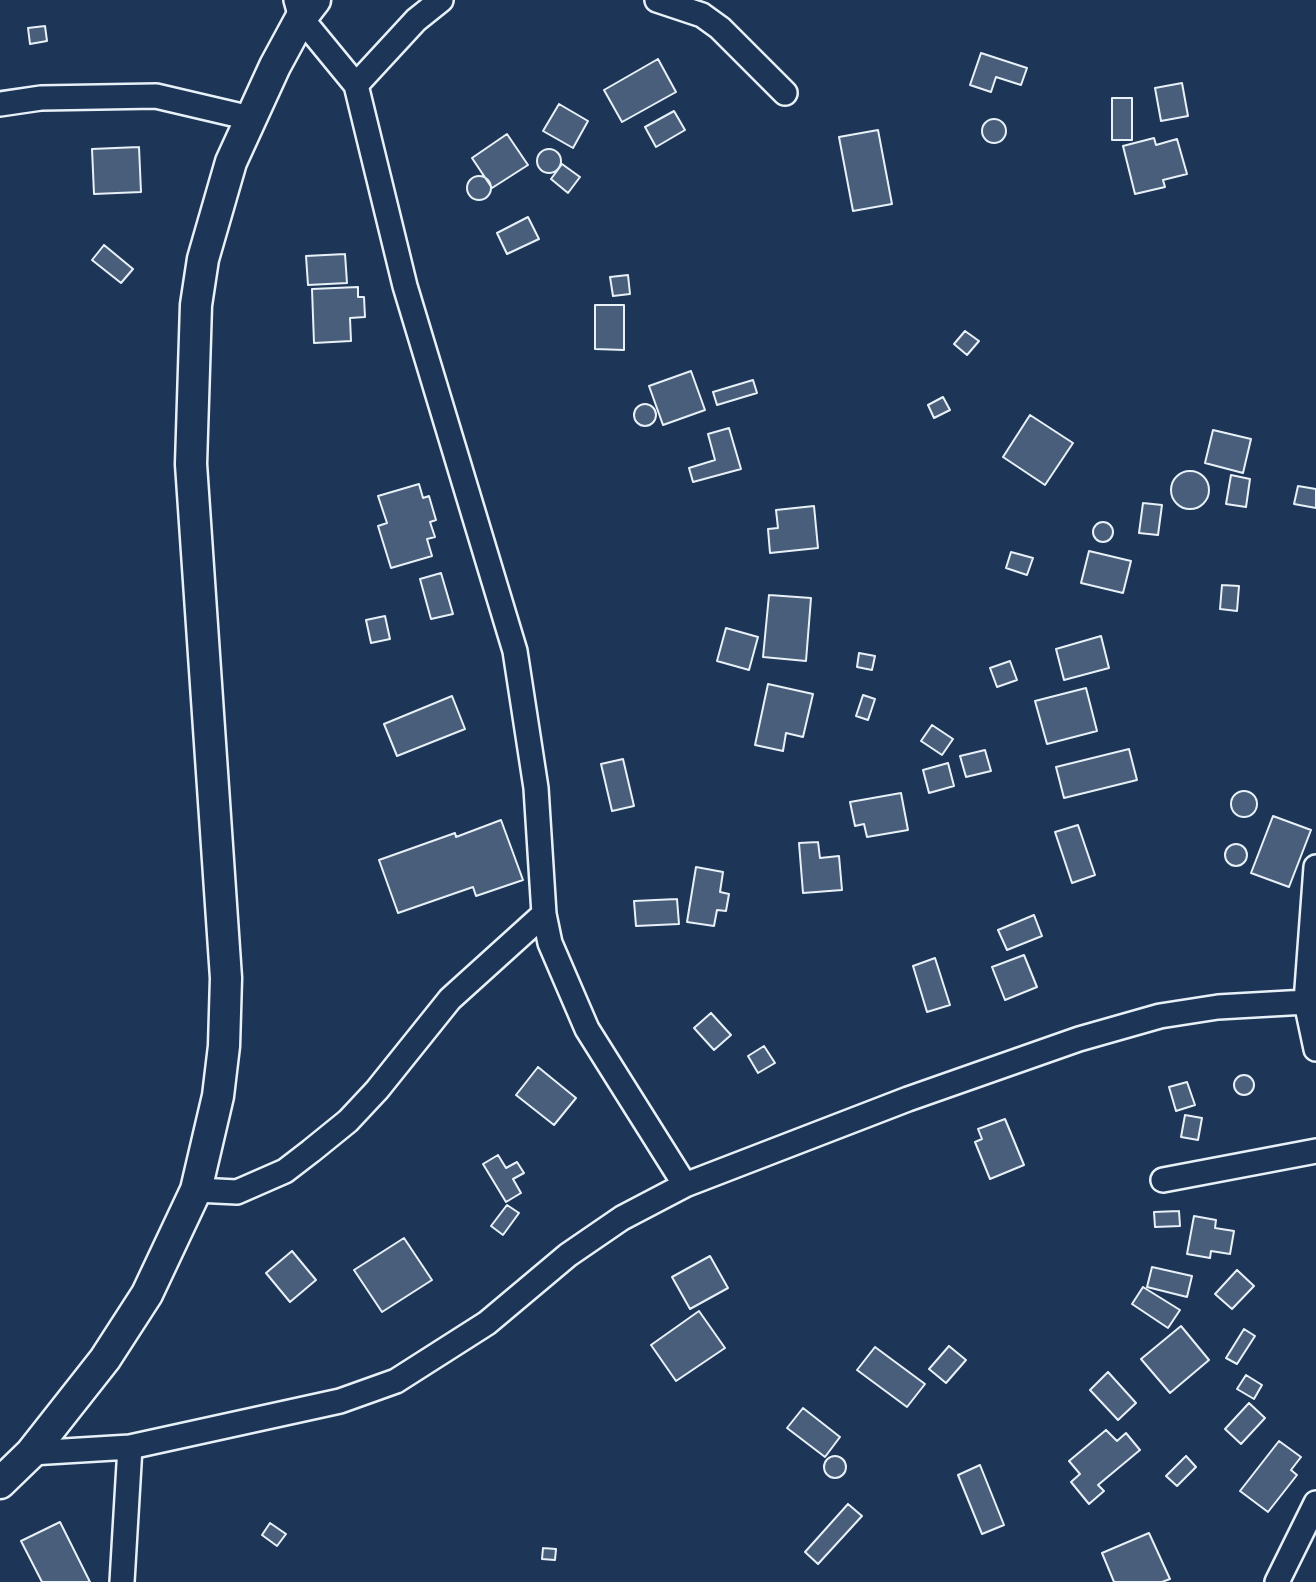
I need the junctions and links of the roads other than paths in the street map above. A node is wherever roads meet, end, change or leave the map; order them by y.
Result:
1 (441, 0) edge
2 (657, 0) edge
3 (304, 6) edge
4 (356, 85) junction
5 (785, 93) dead end
6 (0, 104) edge
7 (250, 118) junction
8 (1316, 867) edge
9 (544, 914) junction
10 (1306, 1002) junction
11 (1316, 1049) edge
12 (1316, 1151) edge
13 (1163, 1180) dead end
14 (685, 1185) junction
15 (196, 1191) junction
16 (130, 1447) junction
17 (31, 1453) junction
18 (0, 1483) edge
19 (1316, 1503) edge
20 (122, 1582) edge
21 (1277, 1582) edge

1 - 4 street
2 - 5 street
3 - 4 street
3 - 7 street
4 - 9 street
6 - 7 street
7 - 15 street
8 - 10 street
9 - 14 street
9 - 15 street
10 - 11 street
10 - 14 street
12 - 13 street
14 - 16 street
15 - 17 street
16 - 17 street
16 - 20 street
17 - 18 street
19 - 21 street

